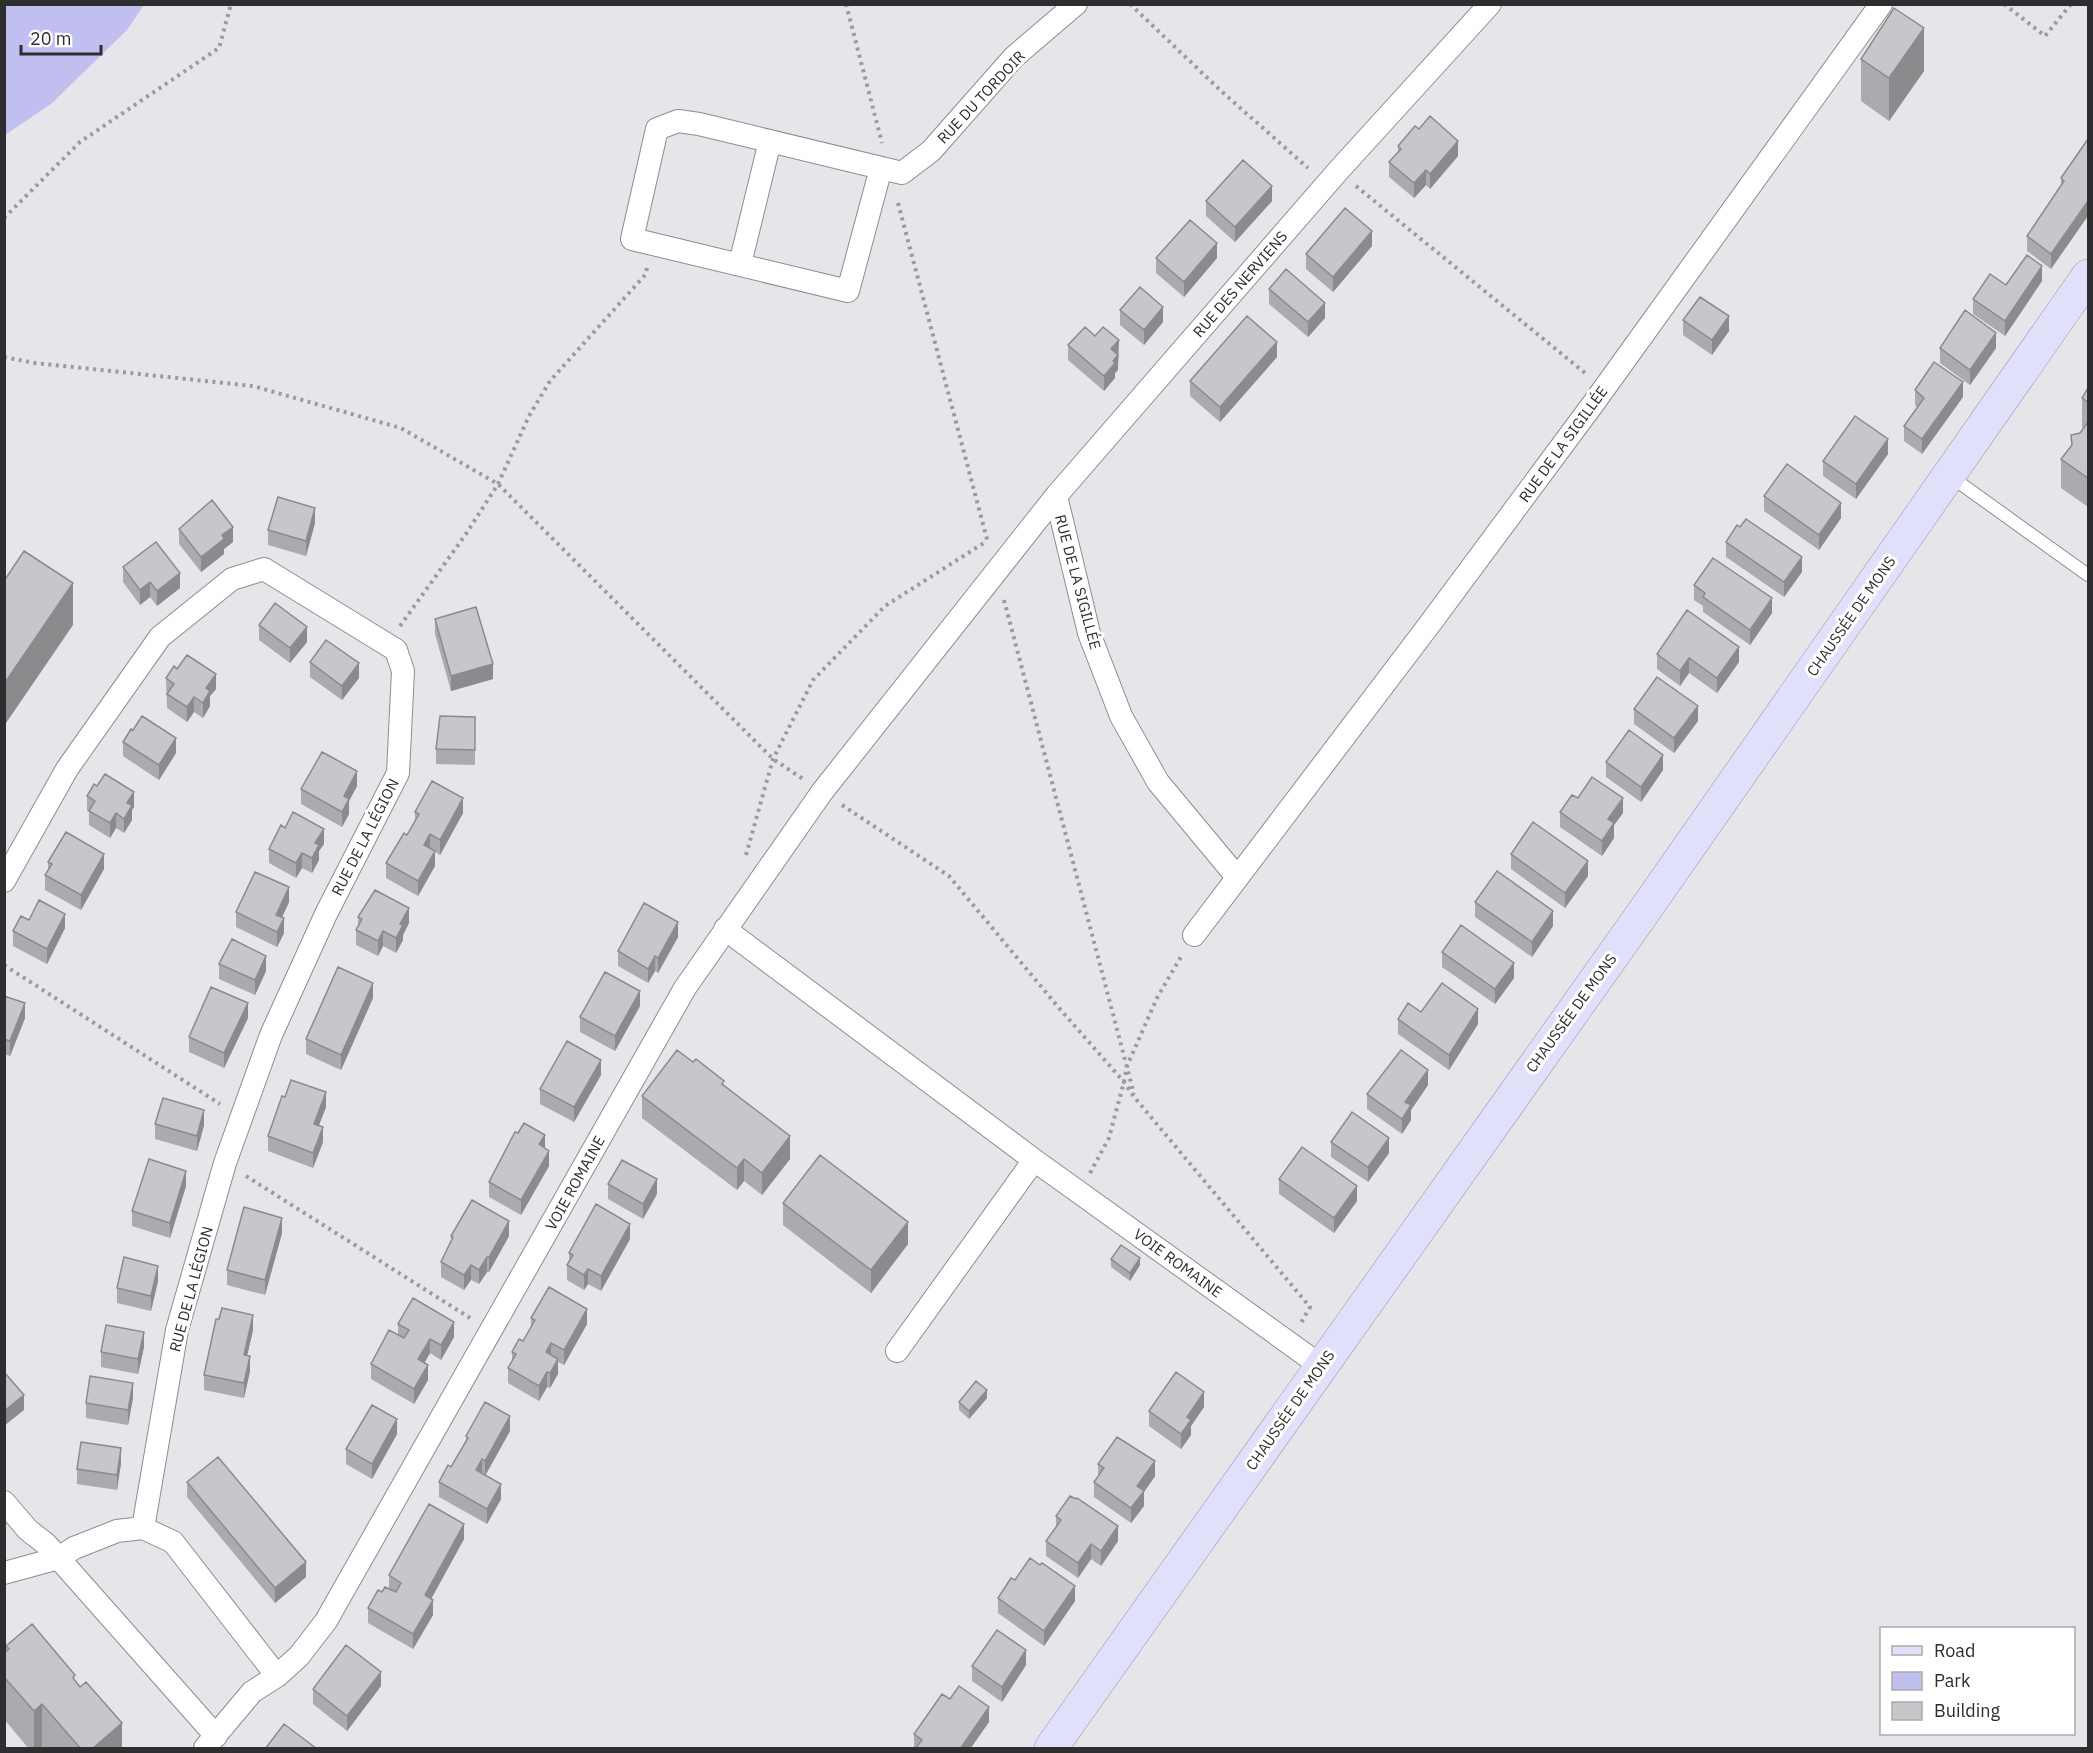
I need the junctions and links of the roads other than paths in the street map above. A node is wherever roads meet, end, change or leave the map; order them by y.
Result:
1 (1076, 4) edge
2 (1490, 4) edge
3 (1881, 4) edge
4 (770, 141) junction
5 (881, 168) junction
6 (740, 264) junction
7 (2088, 276) edge
8 (1950, 476) junction
9 (1056, 496) junction
10 (2088, 574) edge
11 (1237, 878) junction
12 (4, 881) edge
13 (725, 929) junction
14 (1194, 935) road end
15 (1035, 1160) junction
16 (897, 1351) dead end
17 (1321, 1366) junction
18 (4, 1502) edge
19 (143, 1528) junction
20 (59, 1558) junction
21 (4, 1573) edge
22 (277, 1676) junction
23 (210, 1742) edge
24 (1051, 1749) edge

1 - 5 street, RUE DU TORDOIR
2 - 9 street, RUE DES NERVIENS
3 - 11 street, RUE DE LA SIGILLÉE
4 - 5 street, RUE DU TORDOIR
4 - 6 street
4 - 6 street, RUE DU TORDOIR
5 - 6 street, RUE DU TORDOIR
7 - 8 main road, CHAUSSÉE DE MONS
8 - 10 lane
8 - 17 main road, CHAUSSÉE DE MONS
9 - 11 street, RUE DE LA SIGILLÉE
9 - 13 street, RUE DES NERVIENS
11 - 14 street, RUE DE LA SIGILLÉE
12 - 19 street, RUE DE LA LÉGION
13 - 15 street, VOIE ROMAINE
13 - 22 street, VOIE ROMAINE
15 - 16 street
15 - 17 street, VOIE ROMAINE
17 - 24 main road, CHAUSSÉE DE MONS
18 - 20 street
19 - 20 street
19 - 22 street
20 - 21 street
20 - 23 street
22 - 23 street, VOIE ROMAINE

